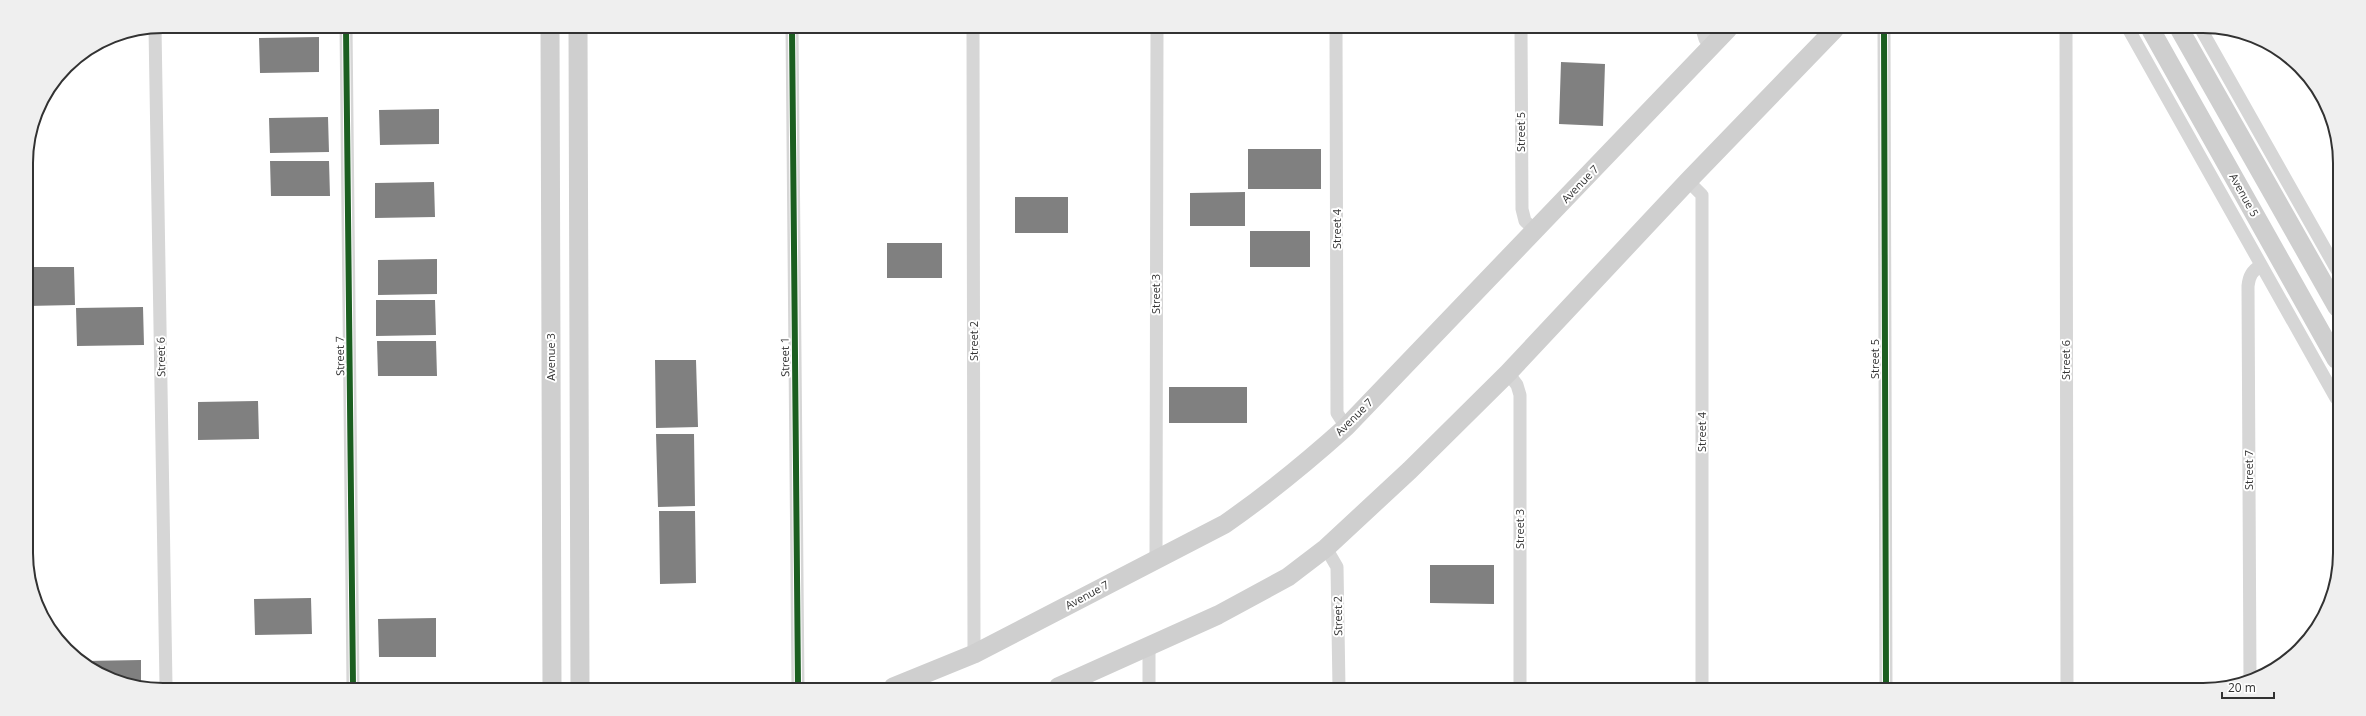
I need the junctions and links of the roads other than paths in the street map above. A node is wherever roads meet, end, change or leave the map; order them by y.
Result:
1 (155, 33) edge
2 (346, 33) edge
3 (550, 33) edge
4 (578, 33) edge
5 (792, 33) edge
6 (973, 33) edge
7 (1157, 33) edge
8 (1336, 33) edge
9 (1521, 33) edge
10 (1703, 33) edge
11 (1725, 33) edge
12 (1831, 33) edge
13 (1884, 33) edge
14 (2066, 33) edge
15 (2131, 33) edge
16 (2153, 33) edge
17 (2182, 33) edge
18 (2204, 33) edge
19 (1713, 46) junction
20 (1688, 181) junction
21 (1535, 230) junction
22 (2333, 263) edge
23 (2261, 265) junction
24 (2333, 300) edge
25 (2333, 354) edge
26 (1508, 373) junction
27 (2333, 393) edge
28 (1346, 427) junction
29 (1326, 548) junction
30 (1156, 559) junction
31 (1149, 647) junction
32 (974, 654) junction
33 (2250, 674) edge
34 (166, 683) edge
35 (353, 683) edge
36 (552, 683) edge
37 (580, 683) edge
38 (798, 683) edge
39 (903, 683) edge
40 (1067, 683) edge
41 (1150, 683) edge
42 (1339, 683) edge
43 (1520, 683) edge
44 (1702, 683) edge
45 (1886, 683) edge
46 (2067, 683) edge

1 - 34 street, Street 6
2 - 35 street, Street 7
3 - 36 main road, Avenue 3
4 - 37 main road
5 - 38 street, Street 1
6 - 32 street, Street 2
7 - 30 street, Street 3
8 - 28 street, Street 4
9 - 21 street, Street 5
10 - 19 street
11 - 19 main road, Avenue 7
12 - 20 main road
13 - 45 street, Street 5
14 - 46 street, Street 6
15 - 23 street
16 - 25 main road, Avenue 5
17 - 24 main road
18 - 22 street
19 - 21 main road, Avenue 7
20 - 26 main road
20 - 44 street, Street 4
21 - 28 main road, Avenue 7
23 - 27 street
23 - 33 street, Street 7
26 - 29 main road
26 - 43 street, Street 3
28 - 30 main road, Avenue 7
29 - 31 main road
29 - 42 street, Street 2
30 - 32 main road, Avenue 7
31 - 40 main road
31 - 41 street
32 - 39 main road, Avenue 7

